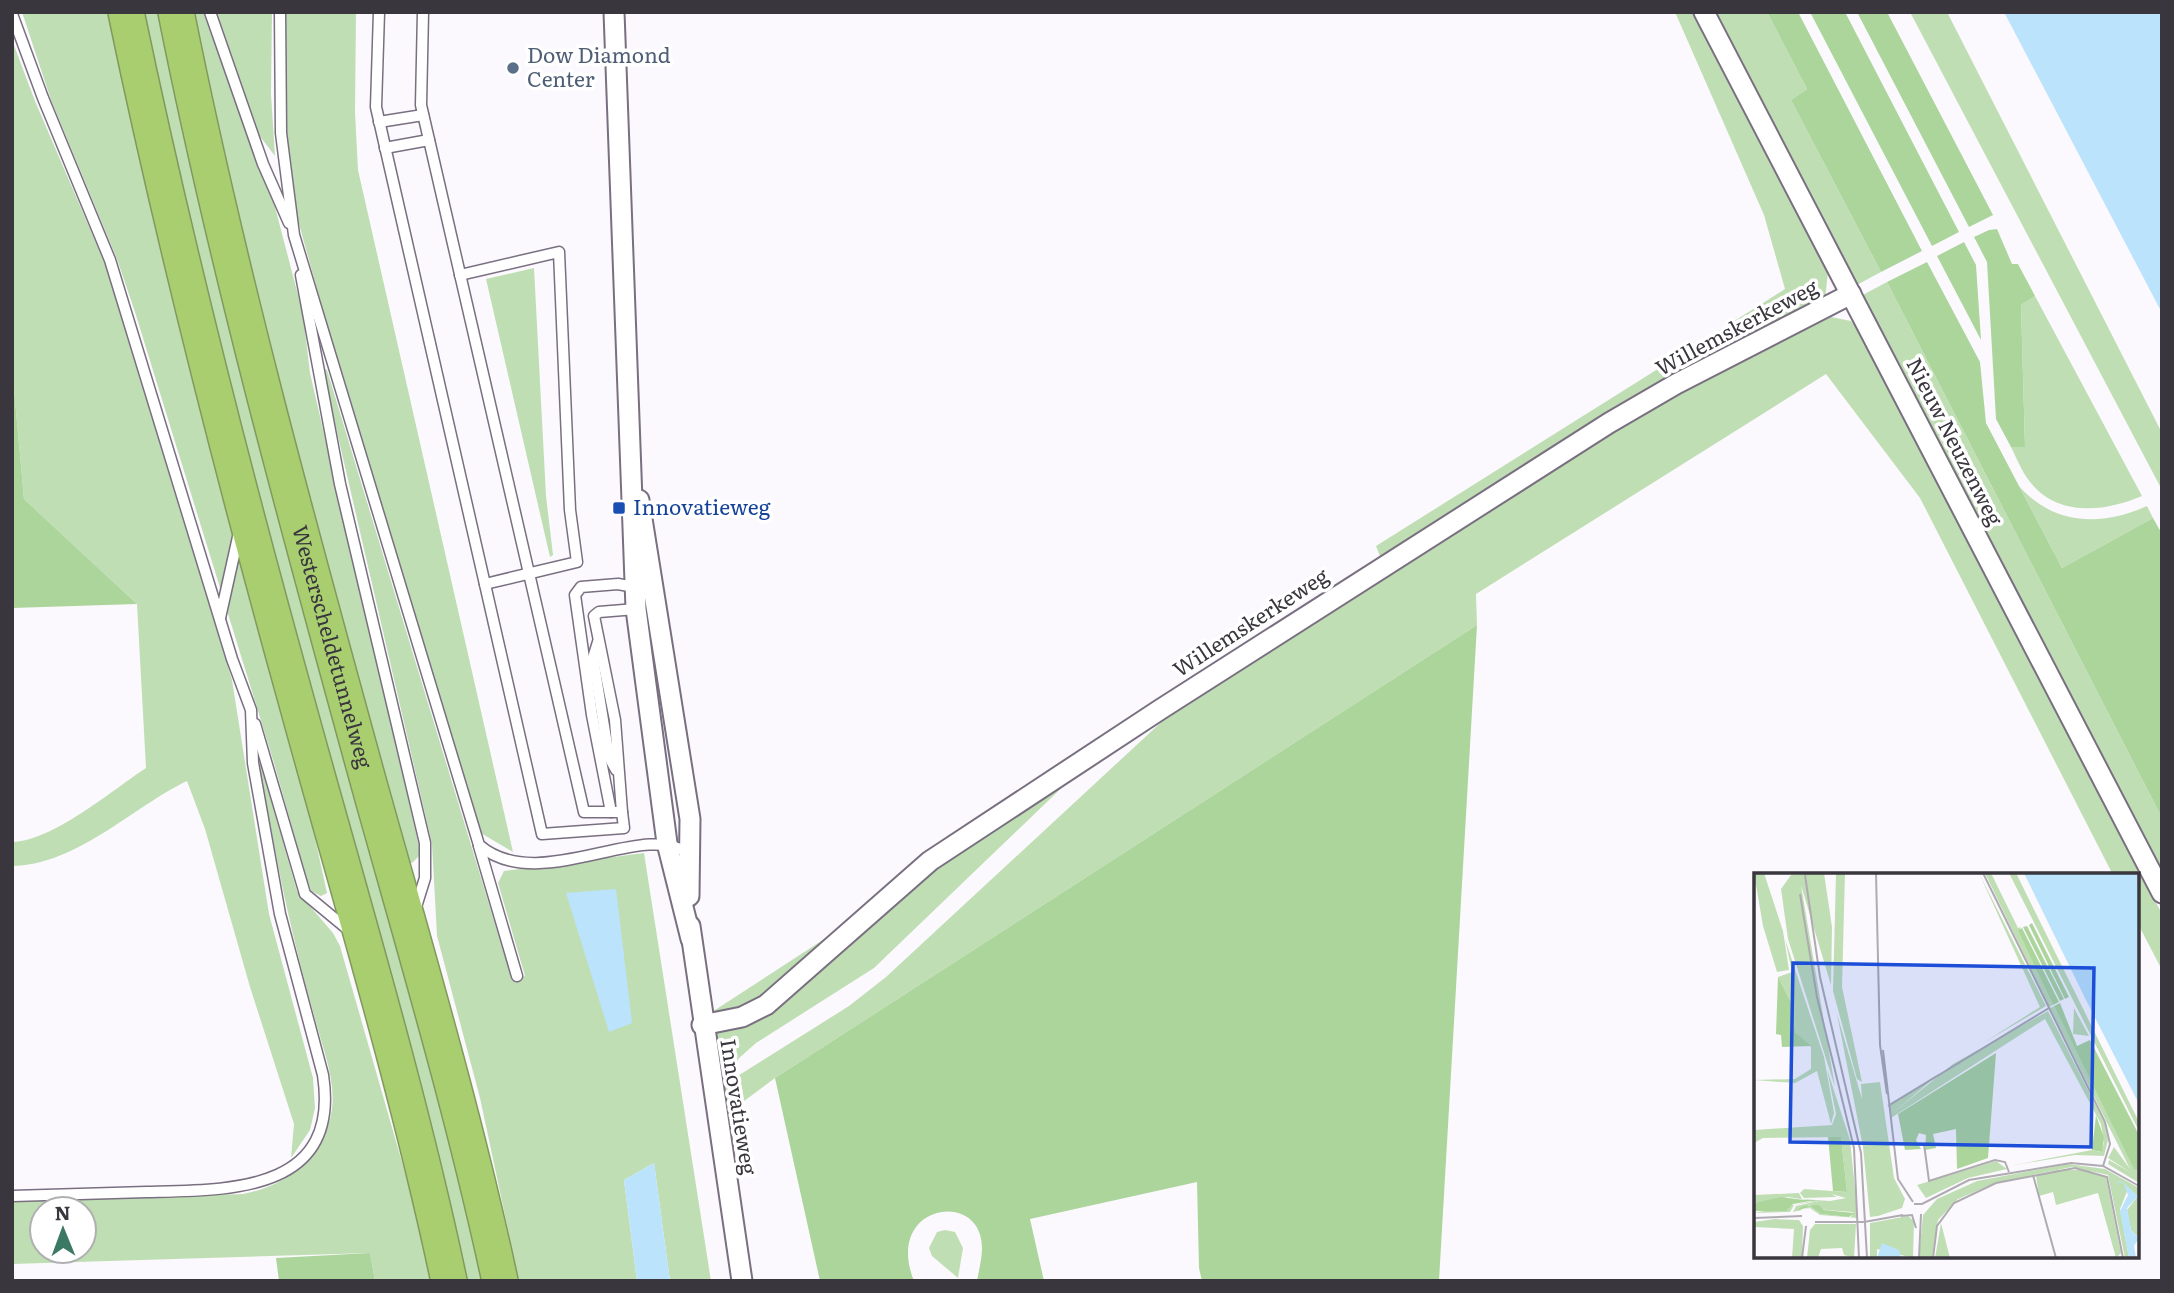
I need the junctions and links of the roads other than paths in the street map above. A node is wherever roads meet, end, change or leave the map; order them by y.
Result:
1 (126, 12) edge
2 (176, 12) edge
3 (210, 12) edge
4 (280, 12) edge
5 (379, 12) edge
6 (424, 12) edge
7 (614, 12) edge
8 (1704, 12) edge
9 (12, 14) edge
10 (423, 115) junction
11 (379, 122) junction
12 (429, 140) junction
13 (385, 148) junction
14 (295, 235) junction
15 (460, 275) junction
16 (1851, 294) junction
17 (244, 507) junction
18 (529, 573) junction
19 (485, 584) junction
20 (648, 595) junction
21 (636, 609) junction
22 (220, 618) junction
23 (598, 641) junction
24 (583, 645) junction
25 (593, 658) junction
26 (251, 710) junction
27 (609, 757) junction
28 (604, 774) junction
29 (619, 775) junction
30 (617, 812) junction
31 (667, 843) junction
32 (479, 845) junction
33 (688, 853) junction
34 (2162, 893) edge
35 (409, 927) junction
36 (691, 939) junction
37 (363, 941) junction
38 (517, 976) dead end
39 (702, 1025) junction
40 (12, 1196) edge
41 (449, 1281) edge
42 (500, 1281) edge
43 (742, 1281) edge

1 - 17 highway
2 - 35 highway, Westerscheldetunnelweg
3 - 14 lane
4 - 14 lane
5 - 11 lane
6 - 10 lane
7 - 20 street, Innovatieweg
8 - 16 street, Nieuw Neuzenweg
9 - 22 lane
10 - 11 lane
10 - 12 lane
11 - 13 lane
12 - 13 lane
12 - 15 lane
13 - 19 lane
14 - 32 lane
14 - 35 lane
15 - 18 lane
15 - 18 lane
16 - 34 street, Nieuw Neuzenweg
16 - 39 street, Willemskerkeweg
17 - 22 lane
17 - 37 highway
18 - 19 lane
18 - 30 lane
19 - 30 lane
20 - 21 street, Innovatieweg
20 - 24 lane
20 - 33 street, Innovatieweg
21 - 23 lane
21 - 31 street, Innovatieweg
22 - 26 lane
23 - 25 lane
23 - 29 lane
24 - 25 lane
24 - 28 lane
25 - 27 lane
26 - 37 lane
26 - 40 lane
27 - 28 lane
27 - 29 lane
28 - 30 lane
29 - 30 lane
31 - 32 lane
31 - 33 lane
31 - 36 street, Innovatieweg
32 - 38 lane
33 - 36 street, Innovatieweg
35 - 42 highway, Westerscheldetunnelweg
36 - 39 street, Innovatieweg
37 - 41 highway
39 - 43 street, Innovatieweg

